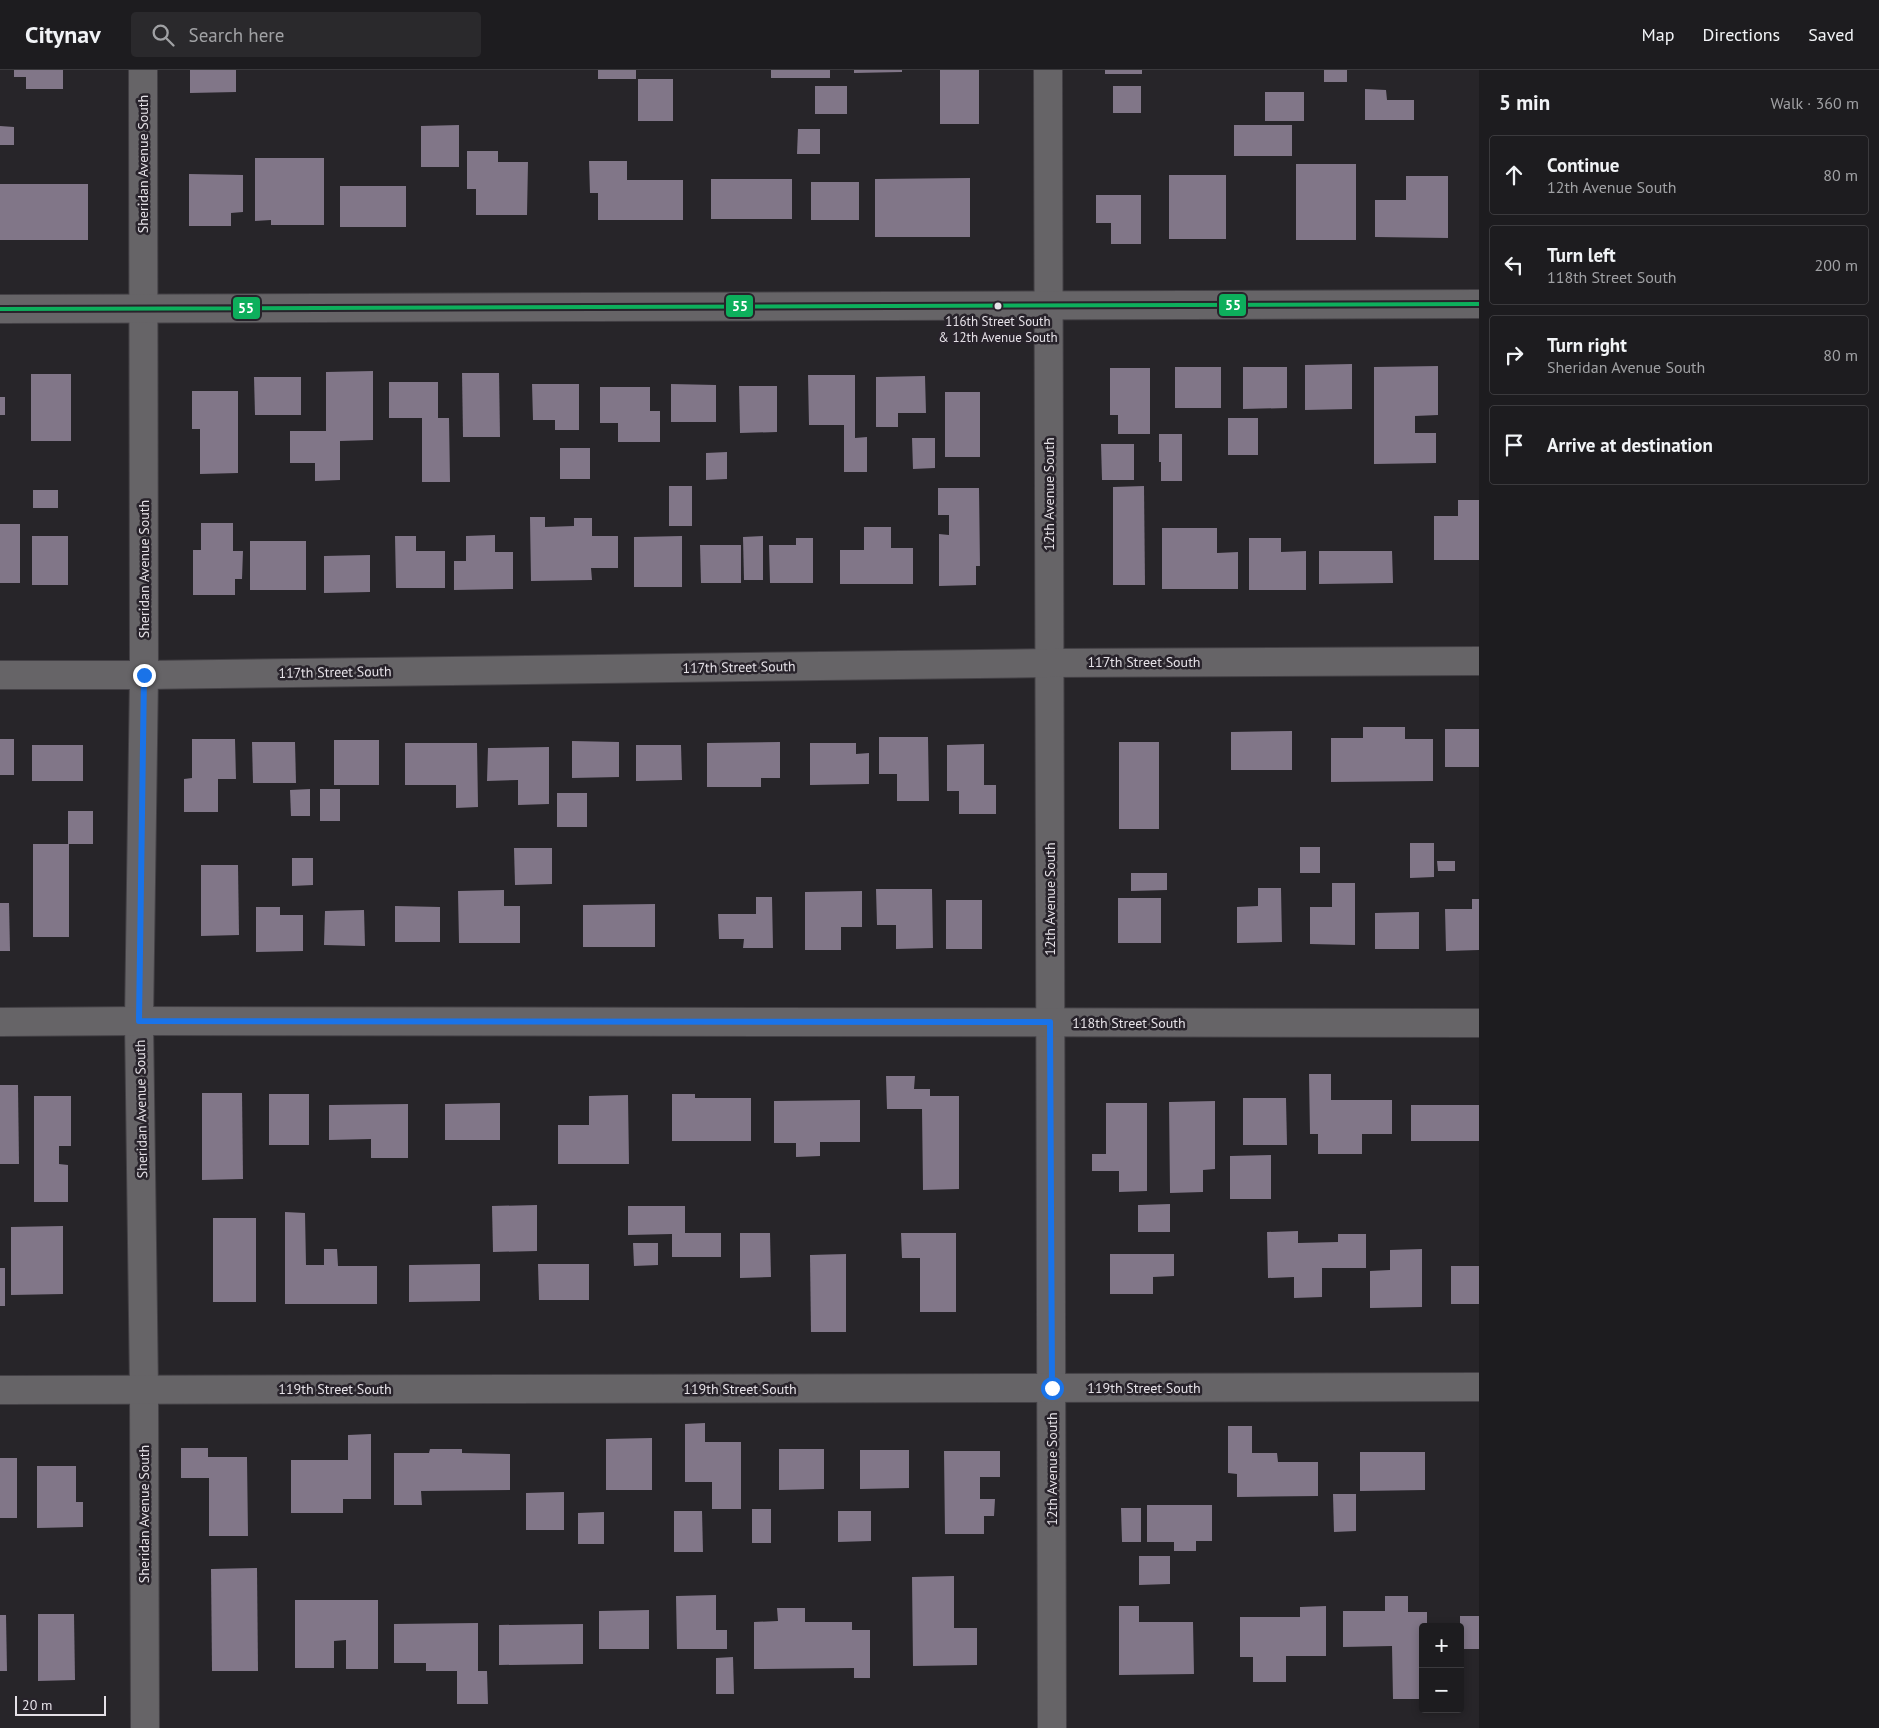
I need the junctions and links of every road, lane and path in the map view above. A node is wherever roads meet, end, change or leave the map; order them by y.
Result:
1 (143, 70) edge
2 (1048, 70) edge
3 (1479, 304) edge
4 (1049, 305) junction
5 (144, 308) junction
6 (0, 309) edge
7 (1479, 660) edge
8 (1049, 663) junction
9 (0, 675) edge
10 (144, 675) junction
11 (139, 1021) junction
12 (0, 1022) edge
13 (1050, 1022) junction
14 (1479, 1023) edge
15 (1479, 1387) edge
16 (1052, 1388) junction
17 (0, 1390) edge
18 (144, 1390) junction
19 (145, 1728) edge
20 (1052, 1728) edge

1 - 5 street, Sheridan Avenue South
2 - 4 street, 12th Avenue South
3 - 4 street
4 - 5 street
4 - 8 street, 12th Avenue South
5 - 6 street
5 - 10 street, Sheridan Avenue South
7 - 8 street, 117th Street South
8 - 10 street, 117th Street South
8 - 13 street, 12th Avenue South
9 - 10 street, 117th Street South
10 - 11 street, Sheridan Avenue South
11 - 12 street, 118th Street South
11 - 13 street, 118th Street South
11 - 18 street, Sheridan Avenue South
13 - 14 street, 118th Street South
13 - 16 street, 12th Avenue South
15 - 16 street, 119th Street South
16 - 18 street, 119th Street South
16 - 20 street, 12th Avenue South
17 - 18 street, 119th Street South
18 - 19 street, Sheridan Avenue South

